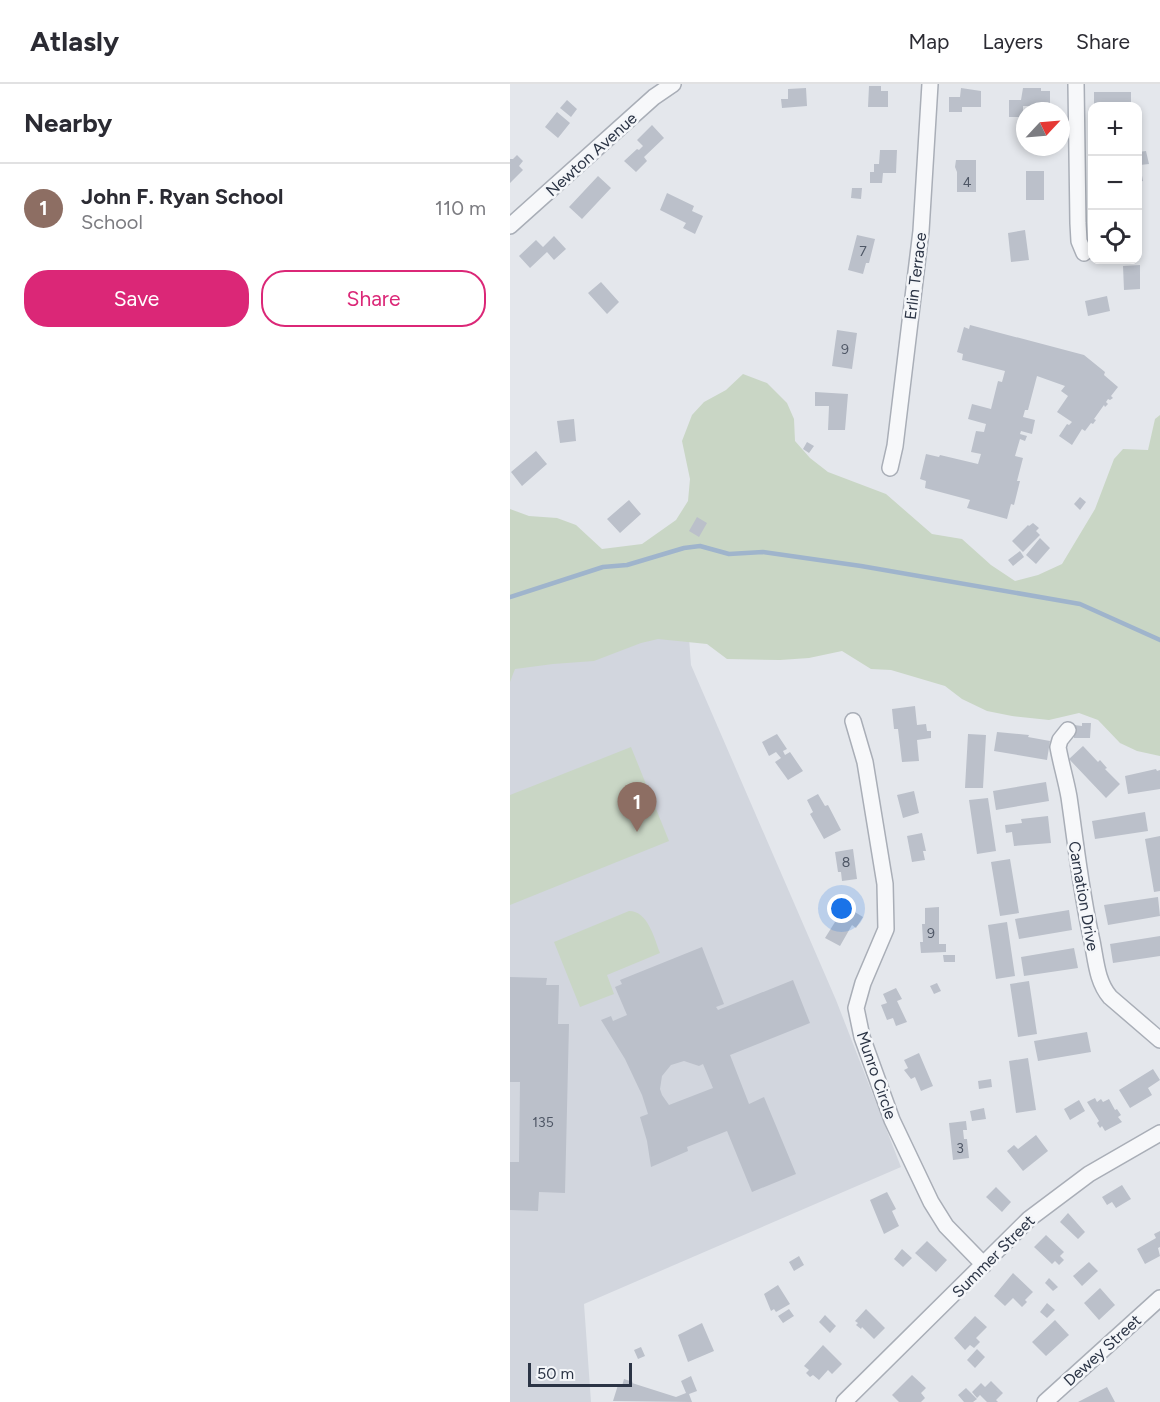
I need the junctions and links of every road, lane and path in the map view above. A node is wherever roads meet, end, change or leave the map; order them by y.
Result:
1 (673, 84) edge
2 (930, 84) edge
3 (1076, 84) edge
4 (510, 226) edge
5 (1084, 253) dead end
6 (890, 468) dead end
7 (853, 721) dead end
8 (1068, 730) dead end
9 (1160, 1040) edge
10 (1160, 1133) edge
11 (984, 1266) junction
12 (1160, 1298) edge
13 (844, 1402) edge
14 (1045, 1402) edge

1 - 4 street, Newton Avenue
2 - 6 street, Erlin Terrace
3 - 5 street
7 - 11 street, Munro Circle
8 - 9 street, Carnation Drive
10 - 11 street, Summer Street
11 - 13 street, Summer Street
12 - 14 street, Dewey Street

